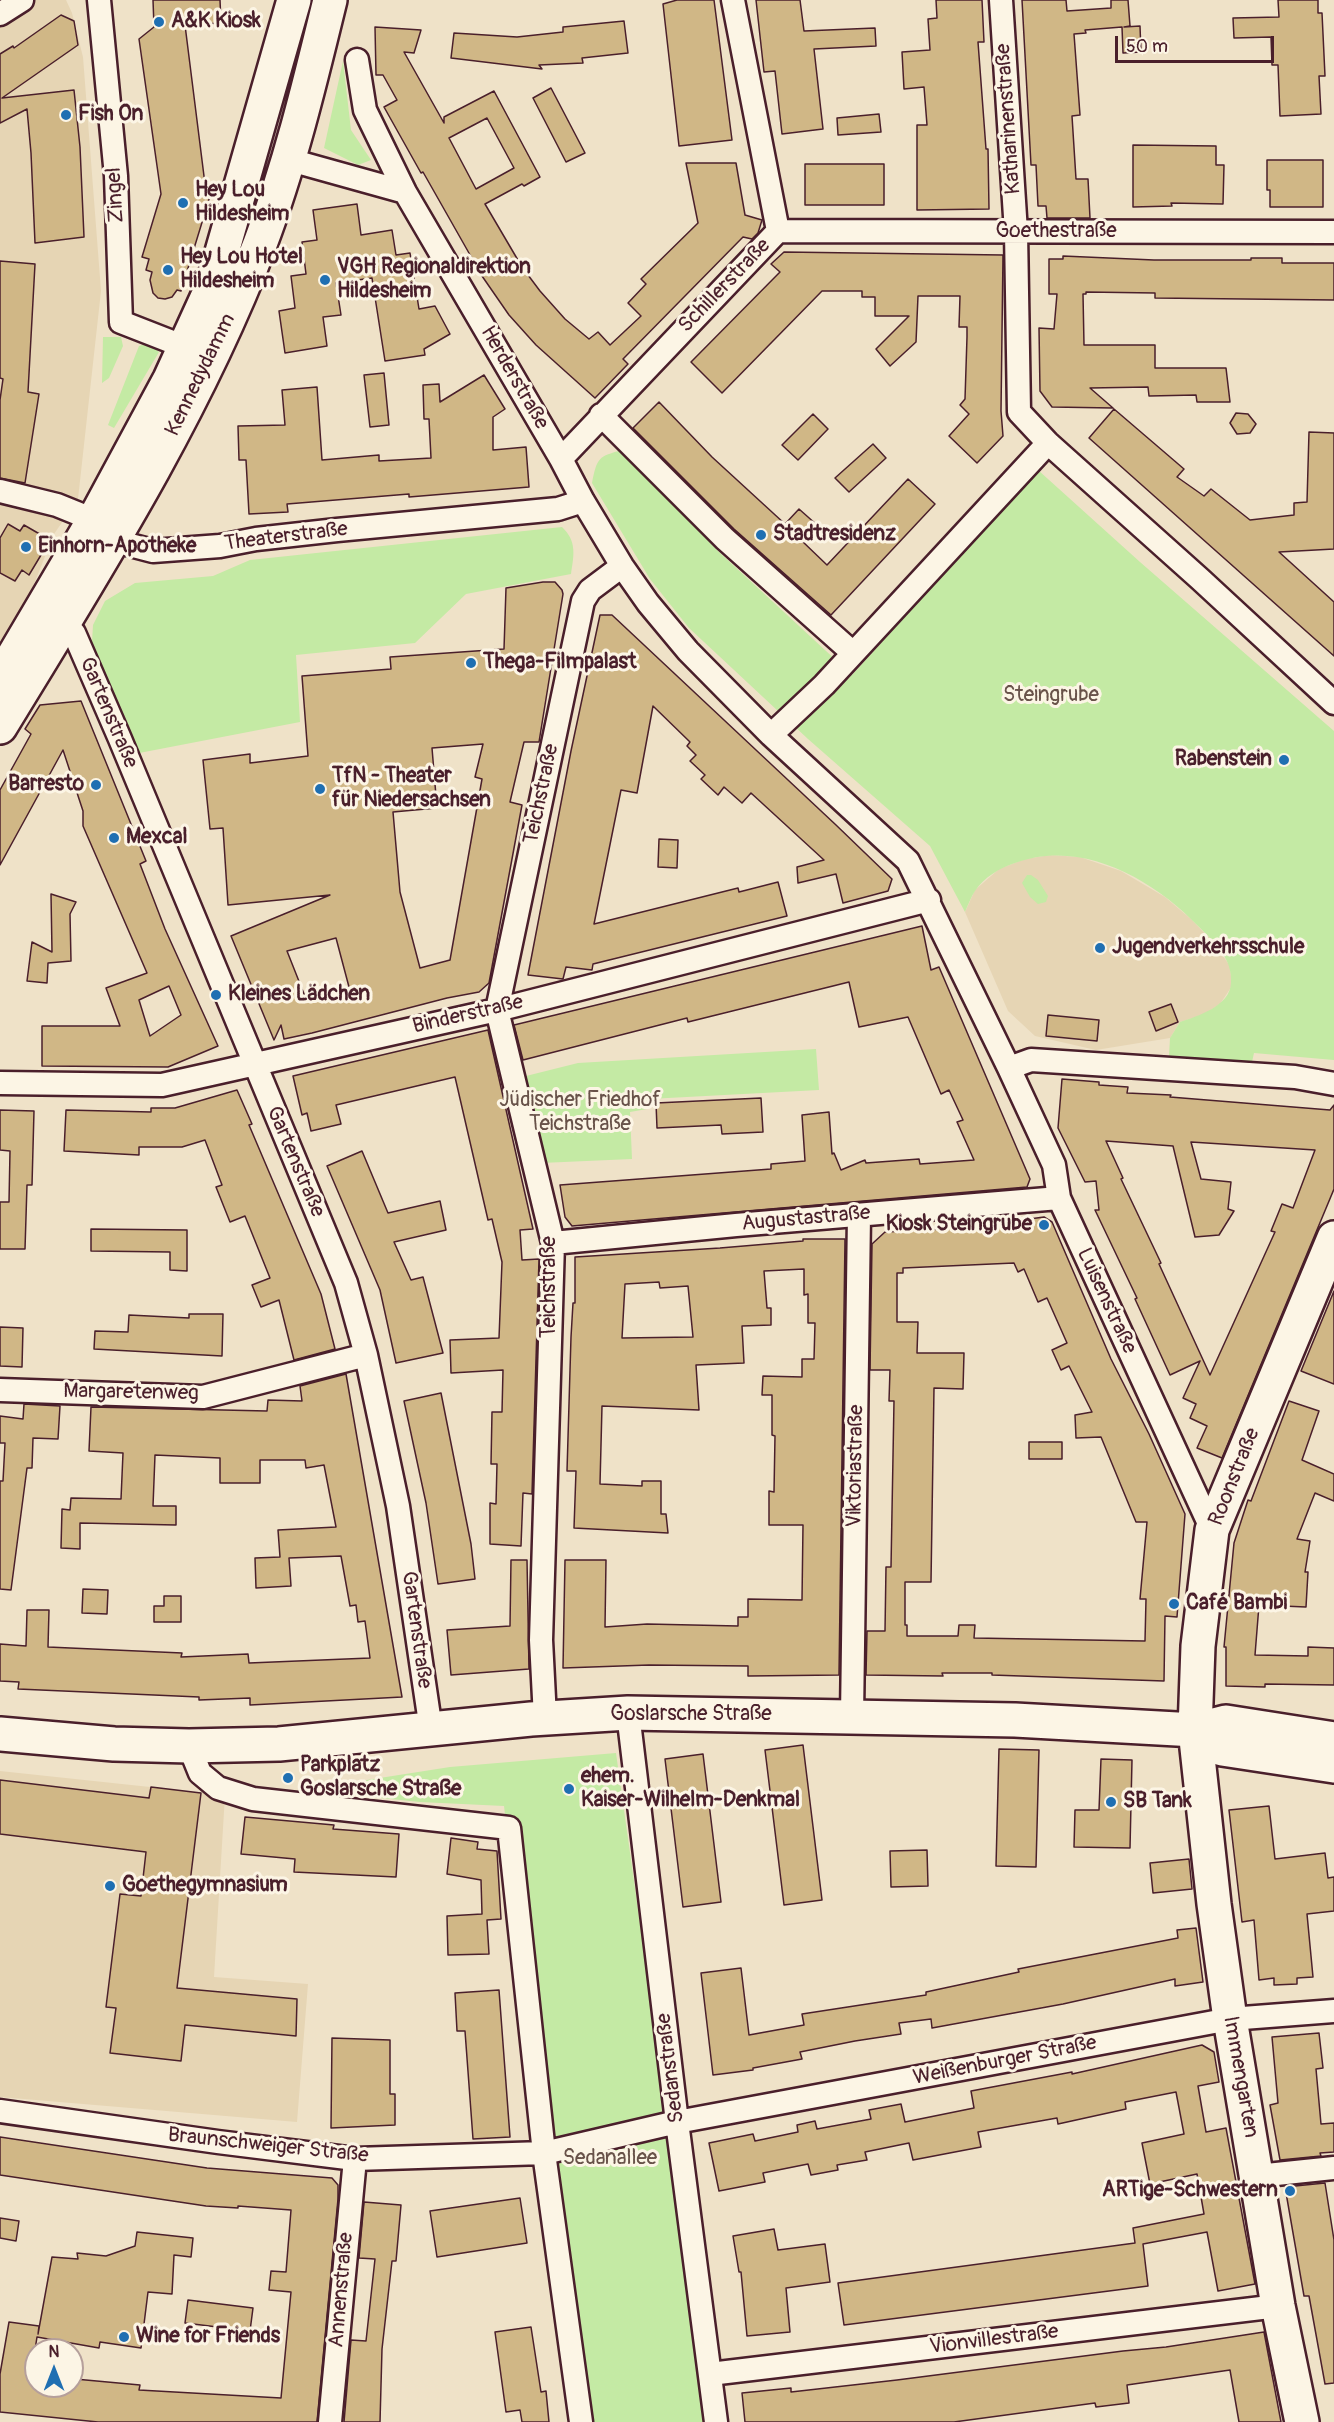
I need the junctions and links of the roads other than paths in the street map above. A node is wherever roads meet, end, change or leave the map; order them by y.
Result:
1 (22, 0) edge
2 (99, 0) edge
3 (294, 0) edge
4 (330, 0) edge
5 (733, 0) edge
6 (1001, 0) edge
7 (0, 14) edge
8 (357, 60) dead end
9 (290, 160) junction
10 (405, 192) junction
11 (778, 231) junction
12 (1016, 232) junction
13 (1334, 232) edge
14 (185, 347) junction
15 (601, 415) junction
16 (1048, 443) junction
17 (561, 459) junction
18 (0, 491) edge
19 (583, 501) junction
20 (105, 528) junction
21 (622, 566) junction
22 (63, 624) junction
23 (853, 653) junction
24 (0, 680) edge
25 (1334, 703) edge
26 (0, 728) edge
27 (771, 735) junction
28 (929, 900) junction
29 (497, 1010) junction
30 (254, 1063) junction
31 (1009, 1068) junction
32 (0, 1083) edge
33 (1334, 1084) edge
34 (1059, 1198) junction
35 (859, 1215) junction
36 (1334, 1238) edge
37 (553, 1243) junction
38 (366, 1355) junction
39 (0, 1390) edge
40 (1212, 1530) junction
41 (628, 1713) junction
42 (852, 1716) junction
43 (544, 1718) junction
44 (431, 1730) junction
45 (1195, 1730) junction
46 (0, 1734) edge
47 (1334, 1739) edge
48 (189, 1746) junction
49 (1334, 1766) edge
50 (1334, 2011) edge
51 (1230, 2019) junction
52 (0, 2111) edge
53 (677, 2122) junction
54 (544, 2153) junction
55 (355, 2159) junction
56 (1334, 2168) edge
57 (1257, 2176) junction
58 (1278, 2306) junction
59 (710, 2374) junction
60 (330, 2422) edge
61 (581, 2422) edge
62 (716, 2422) edge
63 (1302, 2422) edge

1 - 7 street
2 - 14 street, Zingel
3 - 14 main road, Kennedydamm
4 - 9 main road, Kennedydamm
5 - 11 street, Schillerstraße
6 - 12 street, Katharinenstraße
8 - 10 street, Herderstraße
9 - 10 street
9 - 20 main road, Kennedydamm
10 - 17 street, Herderstraße
11 - 12 street, Goethestraße
11 - 15 street, Schillerstraße
12 - 13 street, Goethestraße
12 - 16 street, Katharinenstraße
14 - 20 main road, Kennedydamm
15 - 17 street, Schillerstraße
15 - 23 street
16 - 23 street
16 - 25 street
17 - 19 street, Herderstraße
18 - 20 street, Theaterstraße
19 - 20 street, Theaterstraße
19 - 21 street, Herderstraße
20 - 22 main road
20 - 24 main road
21 - 27 street
21 - 29 street, Teichstraße
22 - 26 main road
22 - 30 street, Gartenstraße
23 - 27 street
27 - 28 street
28 - 29 street, Binderstraße
28 - 31 street
29 - 30 street, Binderstraße
29 - 37 street, Teichstraße
30 - 32 street, Binderstraße
30 - 38 street, Gartenstraße
31 - 33 street
31 - 34 street, Luisenstraße
34 - 35 street, Augustastraße
34 - 40 street, Luisenstraße
35 - 37 street, Augustastraße
35 - 42 street, Viktoriastraße
36 - 40 main road, Roonstraße
37 - 43 street, Teichstraße
38 - 39 street, Margaretenweg
38 - 44 street, Gartenstraße
40 - 45 main road, Roonstraße
41 - 42 main road, Goslarsche Straße
41 - 43 main road, Goslarsche Straße
41 - 53 street, Sedanstraße
42 - 45 main road, Goslarsche Straße
43 - 44 main road, Goslarsche Straße
44 - 48 main road, Goslarsche Straße
45 - 47 main road
45 - 49 main road
45 - 51 main road, Immengarten
46 - 48 main road, Goslarsche Straße
48 - 54 street
50 - 51 street, Weißenburger Straße
51 - 53 street, Weißenburger Straße
51 - 57 main road, Immengarten
52 - 55 street, Braunschweiger Straße
53 - 54 street, Braunschweiger Straße
53 - 59 street, Sedanstraße
54 - 55 street, Braunschweiger Straße
54 - 61 street
55 - 60 street, Annenstraße
56 - 57 street
57 - 58 main road, Immengarten
58 - 59 street, Vionvillestraße
58 - 63 main road, Immengarten
59 - 62 street, Sedanstraße

